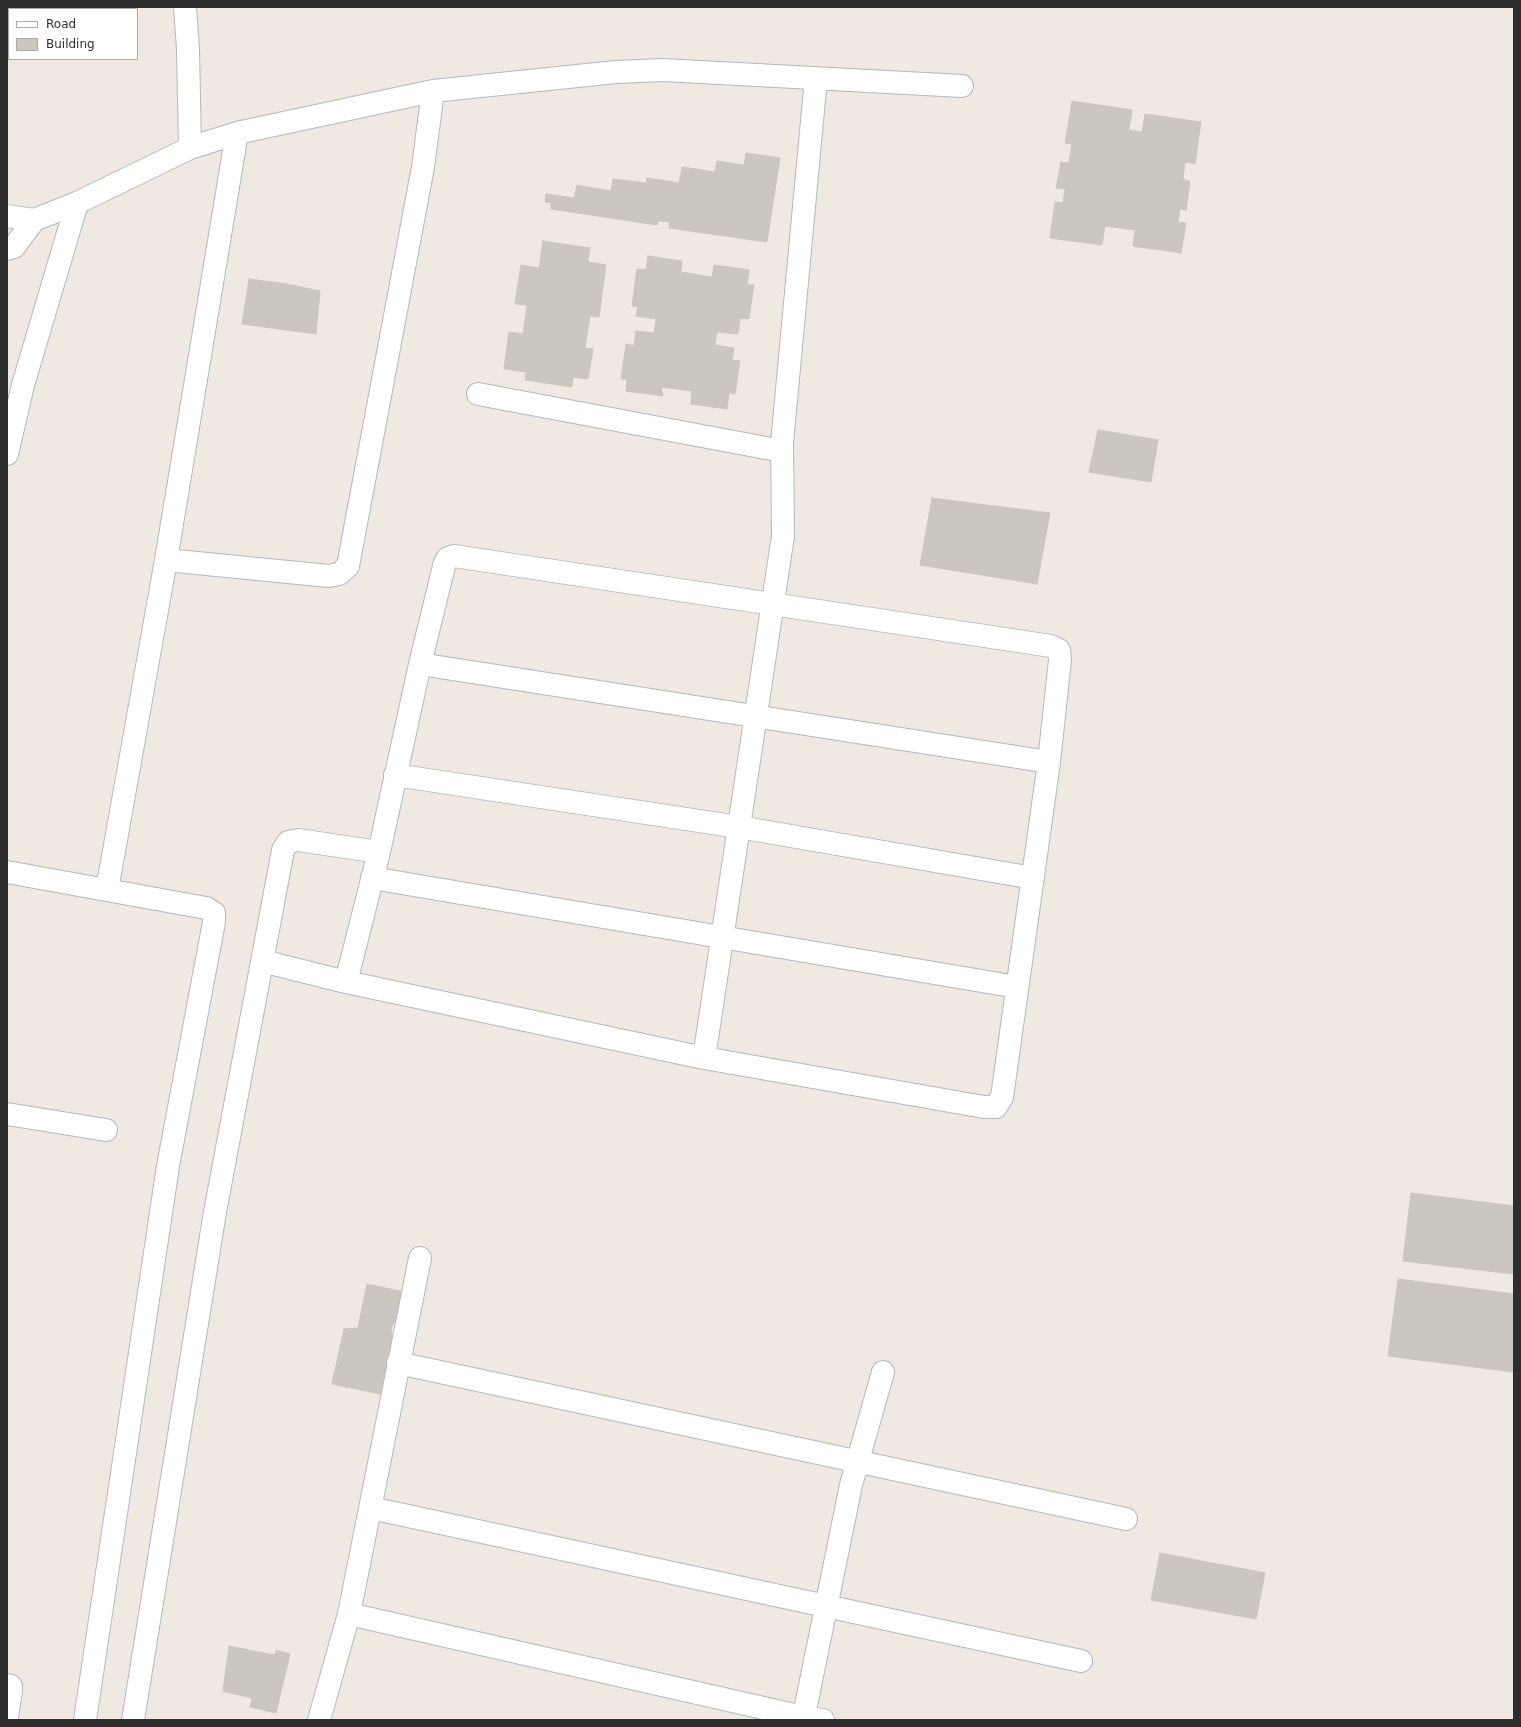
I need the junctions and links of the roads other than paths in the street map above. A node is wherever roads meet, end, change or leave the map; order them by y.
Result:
1 (185, 7) edge
2 (816, 78) junction
3 (962, 86) dead end
4 (433, 91) junction
5 (237, 133) junction
6 (190, 148) junction
7 (76, 203) junction
8 (7, 216) edge
9 (34, 220) junction
10 (7, 249) edge
11 (15, 389) edge
12 (478, 394) dead end
13 (782, 451) junction
14 (7, 454) edge
15 (166, 560) junction
16 (773, 605) junction
17 (420, 664) junction
18 (756, 716) junction
19 (1049, 762) junction
20 (395, 775) junction
21 (739, 827) junction
22 (378, 852) junction
23 (7, 872) edge
24 (372, 878) junction
25 (1033, 878) junction
26 (107, 890) junction
27 (722, 938) junction
28 (262, 961) junction
29 (346, 982) junction
30 (1017, 987) junction
31 (704, 1058) junction
32 (7, 1114) edge
33 (106, 1130) dead end
34 (420, 1258) dead end
35 (398, 1364) junction
36 (883, 1372) dead end
37 (858, 1461) junction
38 (370, 1508) junction
39 (1126, 1519) dead end
40 (826, 1606) junction
41 (349, 1614) junction
42 (1080, 1662) dead end
43 (7, 1685) edge
44 (7, 1717) edge
45 (810, 1719) edge
46 (85, 1720) edge
47 (133, 1720) edge
48 (319, 1720) edge

1 - 6 street
2 - 3 street
2 - 4 street
2 - 13 street
4 - 5 street
4 - 15 street
5 - 6 street
5 - 15 street
6 - 7 street
7 - 9 street
7 - 11 street
8 - 9 street
9 - 10 street
11 - 14 street
12 - 13 street
13 - 16 street
15 - 26 street
16 - 17 street
16 - 18 street
16 - 19 street
17 - 18 street
17 - 20 street
18 - 19 street
18 - 21 street
19 - 25 street
20 - 21 street
20 - 22 street
21 - 25 street
21 - 27 street
22 - 24 street
22 - 28 street
23 - 26 street
24 - 27 street
24 - 29 street
25 - 30 street
26 - 46 street
27 - 30 street
27 - 31 street
28 - 29 street
28 - 47 street
29 - 31 street
30 - 31 street
32 - 33 street
34 - 35 street
35 - 37 street
35 - 38 street
36 - 37 street
37 - 39 street
37 - 40 street
38 - 40 street
38 - 41 street
40 - 42 street
40 - 45 street
41 - 45 street
41 - 48 street
43 - 44 street

